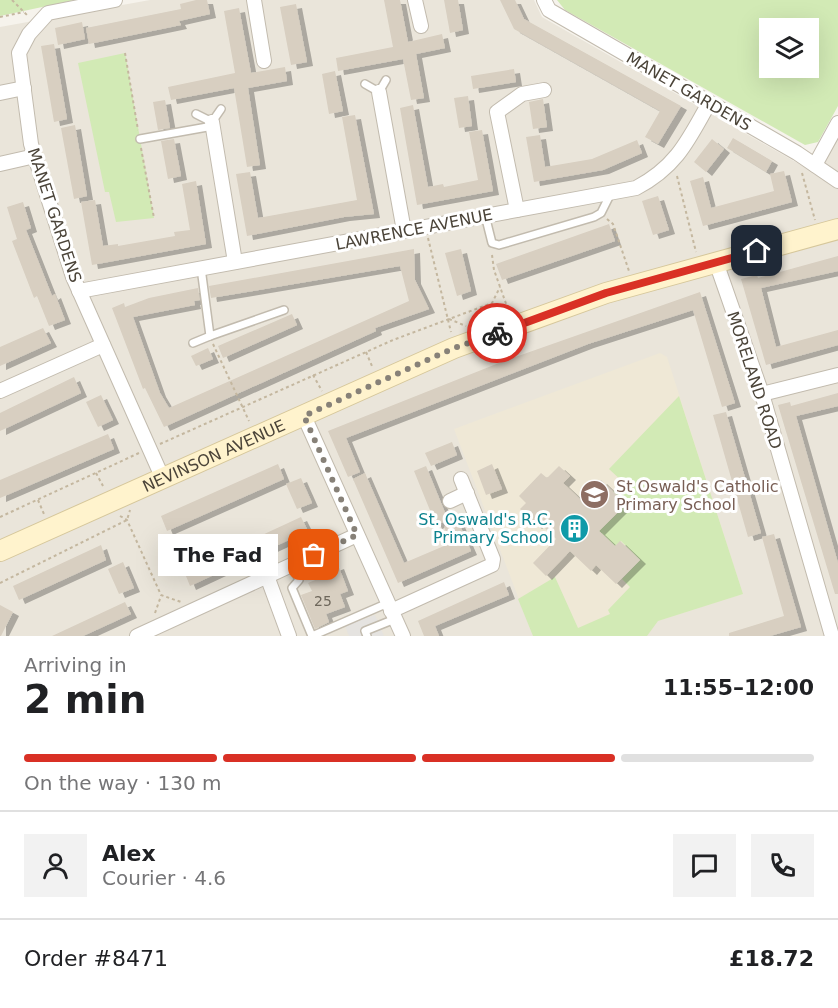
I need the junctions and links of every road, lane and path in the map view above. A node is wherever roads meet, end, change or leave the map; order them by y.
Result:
1 (115, 0) edge
2 (254, 0) edge
3 (415, 0) edge
4 (544, 0) edge
5 (24, 12) dead end
6 (0, 17) edge
7 (421, 26) dead end
8 (264, 61) dead end
9 (386, 80) dead end
10 (365, 84) dead end
11 (24, 88) junction
12 (544, 90) dead end
13 (0, 93) edge
14 (379, 93) junction
15 (709, 103) junction
16 (221, 109) dead end
17 (196, 114) dead end
18 (838, 123) edge
19 (213, 124) junction
20 (140, 139) dead end
21 (797, 153) junction
22 (35, 156) junction
23 (673, 162) junction
24 (0, 164) edge
25 (815, 165) junction
26 (838, 181) edge
27 (611, 193) junction
28 (517, 210) junction
29 (601, 213) junction
30 (485, 215) junction
31 (425, 227) junction
32 (404, 231) junction
33 (829, 231) edge
34 (492, 243) junction
35 (235, 262) junction
36 (708, 264) junction
37 (201, 268) junction
38 (634, 285) junction
39 (500, 287) junction
40 (79, 291) junction
41 (284, 310) dead end
42 (449, 319) junction
43 (514, 326) junction
44 (210, 336) junction
45 (193, 343) dead end
46 (104, 345) junction
47 (454, 348) junction
48 (838, 375) edge
49 (0, 391) edge
50 (762, 394) junction
51 (242, 406) junction
52 (304, 416) junction
53 (149, 448) junction
54 (163, 479) junction
55 (461, 479) dead end
56 (467, 493) junction
57 (450, 501) dead end
58 (101, 507) junction
59 (0, 517) edge
60 (127, 520) junction
61 (357, 535) junction
62 (0, 551) edge
63 (292, 565) junction
64 (267, 576) junction
65 (0, 583) edge
66 (199, 608) junction
67 (391, 611) junction
68 (137, 636) edge
69 (289, 636) edge
70 (312, 636) edge
71 (367, 636) edge
72 (403, 636) edge
73 (832, 636) edge

1 - 11 street, MANET GARDENS
2 - 8 street
3 - 7 street
4 - 15 street, MANET GARDENS
5 - 6 path
9 - 14 lane
10 - 14 lane
11 - 13 street
11 - 22 street, MANET GARDENS
12 - 28 street
14 - 32 street
15 - 21 street, MANET GARDENS
15 - 23 street, LAWRENCE AVENUE
16 - 19 lane
17 - 19 lane
18 - 25 street
19 - 20 lane
19 - 35 street
21 - 25 street, MANET GARDENS
21 - 33 path
22 - 24 street
22 - 40 street, MANET GARDENS
23 - 27 street, LAWRENCE AVENUE
23 - 36 path
25 - 26 street, MANET GARDENS
27 - 28 street, LAWRENCE AVENUE
27 - 29 lane
28 - 30 street, LAWRENCE AVENUE
29 - 34 lane
29 - 38 path
30 - 31 street, LAWRENCE AVENUE
30 - 34 lane
31 - 32 street, LAWRENCE AVENUE
31 - 42 path
32 - 35 street, LAWRENCE AVENUE
33 - 36 street, NEVINSON AVENUE
34 - 39 path
35 - 37 street, LAWRENCE AVENUE
36 - 38 street, NEVINSON AVENUE
36 - 50 street, MORELAND ROAD
37 - 40 street, LAWRENCE AVENUE
37 - 44 lane
38 - 43 street, NEVINSON AVENUE
39 - 42 path
39 - 43 path
40 - 46 street, MANET GARDENS
41 - 44 lane
42 - 47 path
42 - 51 path
43 - 47 street, NEVINSON AVENUE
44 - 45 lane
44 - 51 path
46 - 49 street
46 - 53 street, MANET GARDENS
47 - 52 street, NEVINSON AVENUE
48 - 50 street
50 - 73 street, MORELAND ROAD
51 - 53 path
52 - 54 street, NEVINSON AVENUE
52 - 61 street
53 - 54 street, MANET GARDENS
53 - 59 path
54 - 58 street, NEVINSON AVENUE
55 - 56 street
56 - 57 street
56 - 67 street
58 - 60 path
58 - 62 street, NEVINSON AVENUE
60 - 65 path
60 - 66 path
61 - 63 street
61 - 67 street
63 - 64 street
63 - 70 lane
64 - 66 street
64 - 69 street
66 - 68 street
67 - 70 lane
67 - 71 lane
67 - 72 street

